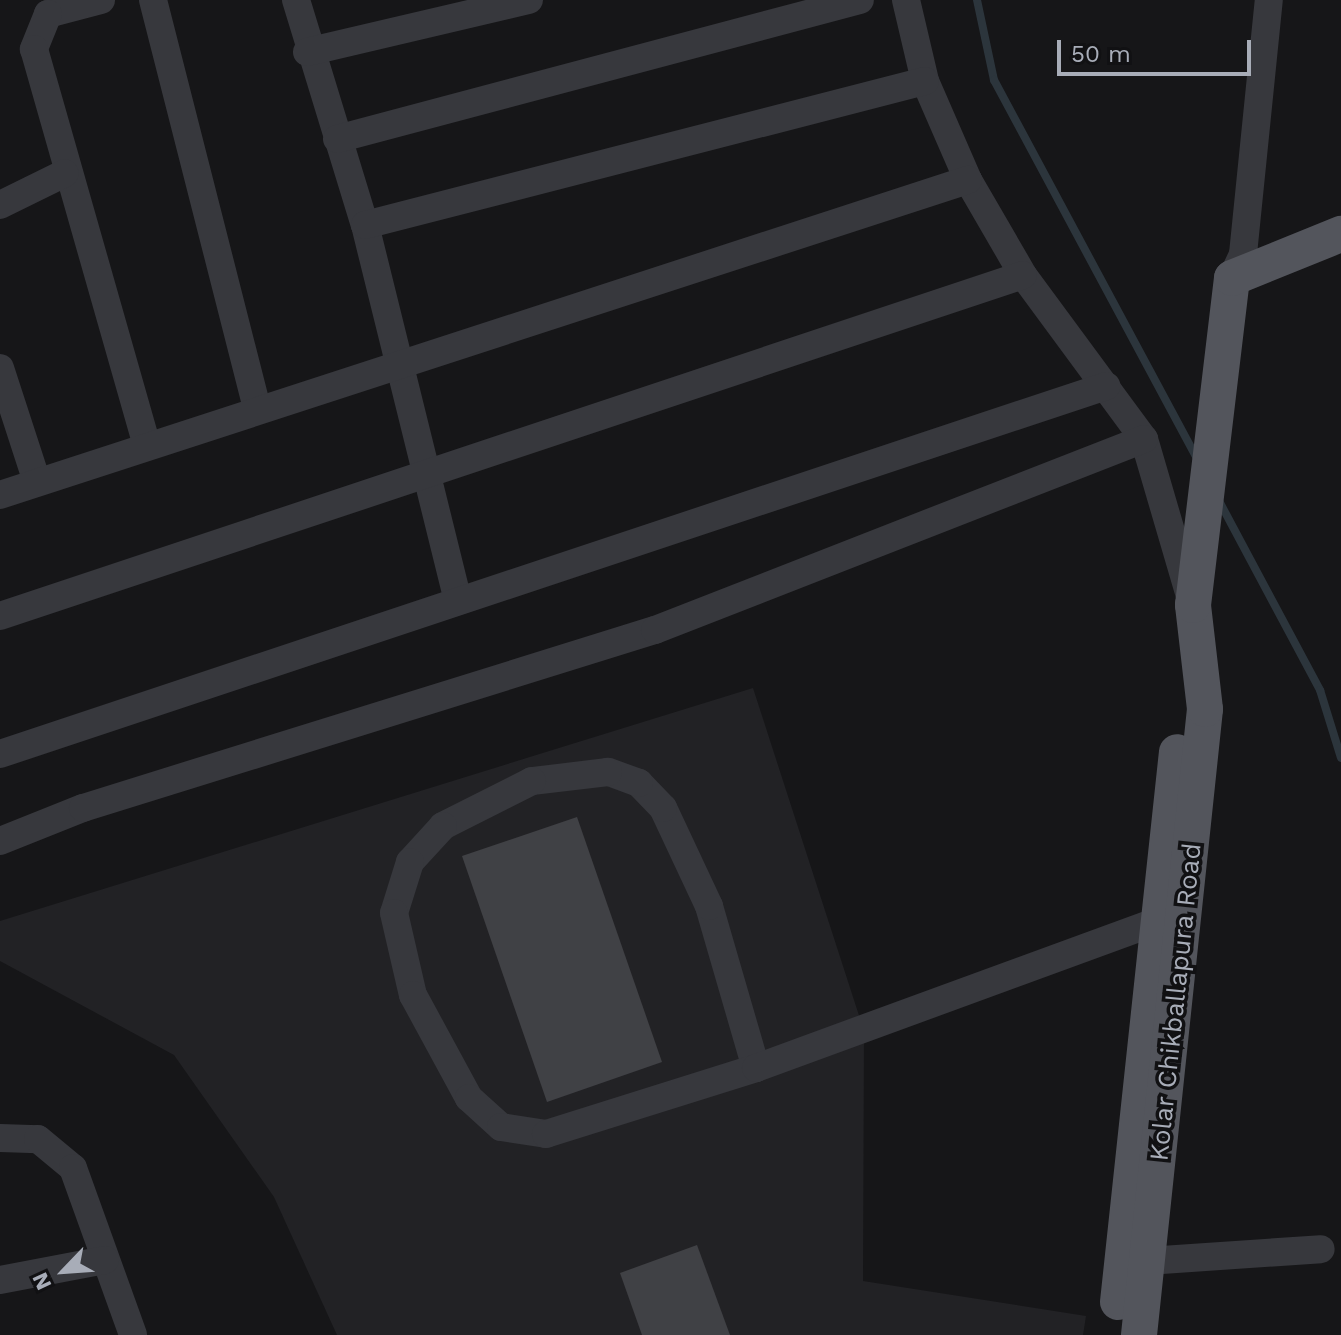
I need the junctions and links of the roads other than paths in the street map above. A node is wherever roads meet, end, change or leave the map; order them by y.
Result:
1 (101, 0) edge
2 (153, 0) edge
3 (296, 0) edge
4 (529, 0) edge
5 (860, 0) edge
6 (906, 0) edge
7 (1269, 0) edge
8 (307, 52) junction
9 (925, 81) junction
10 (337, 139) junction
11 (65, 173) junction
12 (968, 180) junction
13 (0, 205) edge
14 (365, 225) junction
15 (1341, 234) edge
16 (1023, 275) junction
17 (1232, 278) junction
18 (401, 365) junction
19 (0, 368) edge
20 (1106, 386) junction
21 (257, 409) junction
22 (1144, 439) junction
23 (147, 445) junction
24 (428, 471) junction
25 (37, 482) junction
26 (0, 495) edge
27 (1197, 592) junction
28 (457, 596) junction
29 (0, 616) edge
30 (1198, 669) junction
31 (0, 754) edge
32 (0, 841) edge
33 (1156, 922) junction
34 (756, 1068) junction
35 (0, 1138) edge
36 (1321, 1249) dead end
37 (105, 1260) junction
38 (1147, 1261) junction
39 (0, 1280) edge
40 (133, 1335) edge
41 (1115, 1335) edge
42 (1139, 1335) edge

1 - 11 street
2 - 21 street
3 - 8 street
4 - 8 street
5 - 10 street
6 - 9 street
7 - 17 street
8 - 10 street
9 - 12 street
9 - 14 street
10 - 14 street
11 - 13 street
11 - 23 street
12 - 16 street
12 - 18 street
14 - 18 street
15 - 17 main road
16 - 20 street
16 - 24 street
17 - 27 main road, Kolar Chikballapura Road
18 - 21 street
18 - 24 street
19 - 25 street
20 - 22 street
20 - 28 street
21 - 23 street
22 - 27 street
22 - 32 street
23 - 25 street
24 - 28 street
24 - 29 street
25 - 26 street
27 - 30 main road, Kolar Chikballapura Road
28 - 31 street
30 - 33 main road
30 - 38 main road, Kolar Chikballapura Road
33 - 34 street
33 - 41 main road
34 - 34 street
35 - 37 street
36 - 38 street
37 - 39 street
37 - 40 street
38 - 42 main road, Kolar Chikballapura Road

